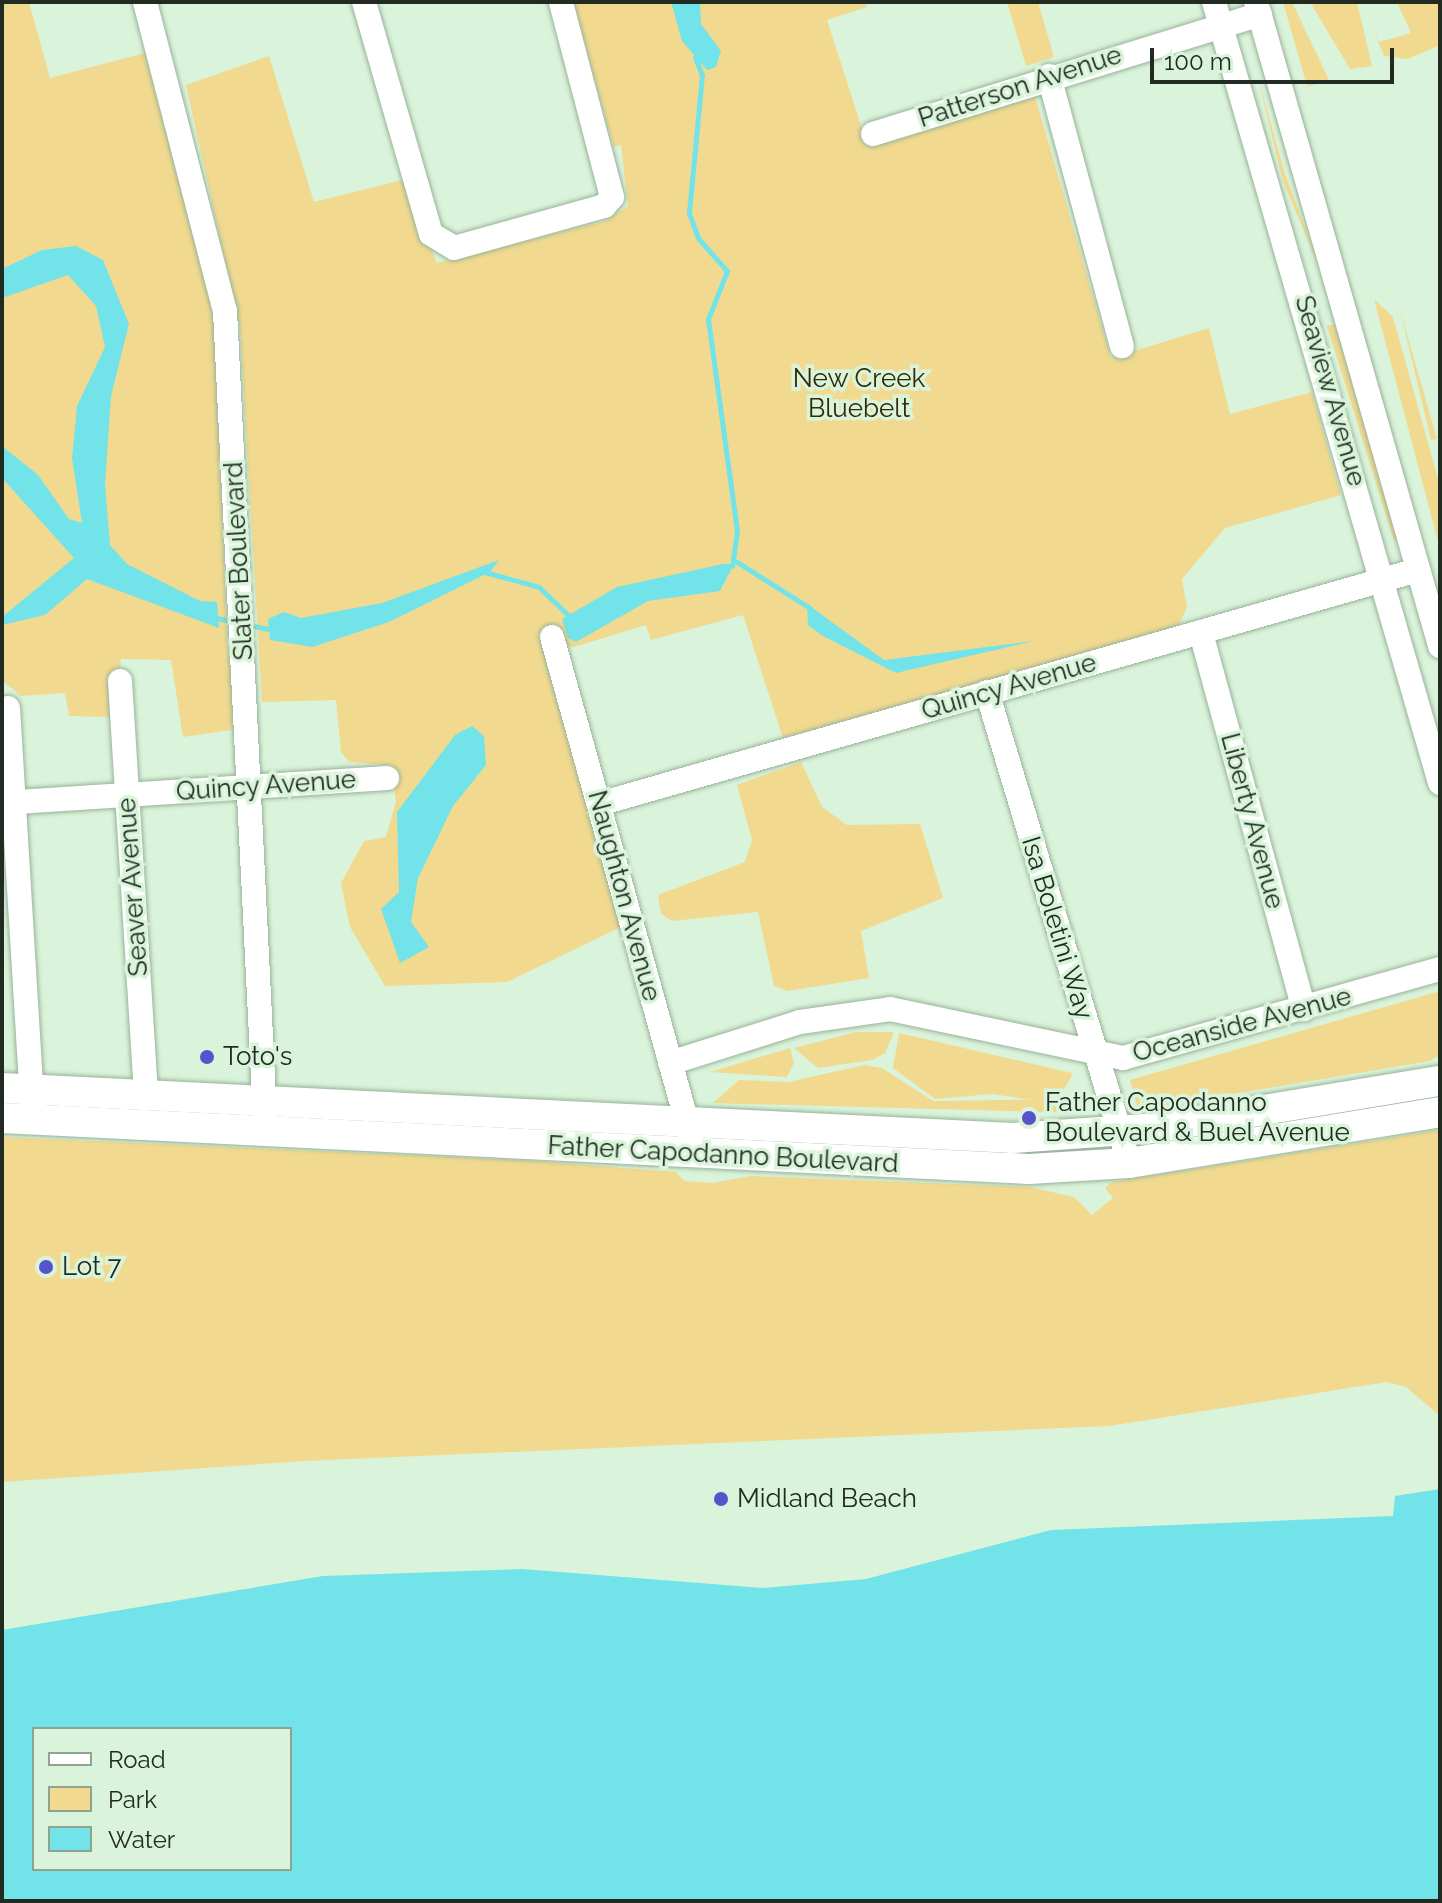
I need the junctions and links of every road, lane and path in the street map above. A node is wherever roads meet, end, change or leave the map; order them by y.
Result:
1 (145, 2) edge
2 (364, 2) edge
3 (561, 2) edge
4 (1258, 8) edge
5 (1218, 14) edge
6 (1049, 76) junction
7 (873, 134) dead end
8 (1343, 293) junction
9 (1305, 305) junction
10 (1122, 346) dead end
11 (1418, 570) junction
12 (1383, 580) junction
13 (1201, 633) junction
14 (552, 637) dead end
15 (1440, 646) edge
16 (120, 681) dead end
17 (987, 692) junction
18 (8, 708) dead end
19 (387, 778) dead end
20 (1440, 783) edge
21 (252, 785) junction
22 (126, 797) junction
23 (8, 803) edge
24 (599, 804) junction
25 (1440, 969) edge
26 (1304, 1009) junction
27 (1095, 1055) junction
28 (670, 1063) junction
29 (1440, 1081) edge
30 (17, 1089) edge
31 (146, 1093) junction
32 (265, 1099) junction
33 (1440, 1112) edge
34 (17, 1119) edge
35 (688, 1123) junction
36 (265, 1131) junction
37 (1121, 1132) junction
38 (695, 1155) junction
39 (1129, 1163) junction

1 - 21 street, Slater Boulevard
2 - 3 street
4 - 5 street, Patterson Avenue
4 - 8 street, Seaview Avenue
5 - 6 street, Patterson Avenue
5 - 9 street, Seaview Avenue
6 - 7 street, Patterson Avenue
6 - 10 street
8 - 9 street
8 - 11 street, Seaview Avenue
9 - 12 street, Seaview Avenue
11 - 12 street, Quincy Avenue
11 - 15 street, Seaview Avenue
12 - 13 street, Quincy Avenue
12 - 20 street, Seaview Avenue
13 - 17 street, Quincy Avenue
13 - 26 street, Liberty Avenue
14 - 24 street, Naughton Avenue
16 - 22 street, Seaver Avenue
17 - 24 street, Quincy Avenue
17 - 27 street, Isa Boletini Way
18 - 23 street
19 - 21 street, Quincy Avenue
21 - 22 street, Quincy Avenue
21 - 32 street, Slater Boulevard
22 - 23 street, Quincy Avenue
22 - 31 street, Seaver Avenue
23 - 30 street
24 - 28 street, Naughton Avenue
25 - 26 street, Oceanside Avenue
26 - 27 street, Oceanside Avenue
27 - 28 street, Oceanside Avenue
27 - 37 street, Isa Boletini Way
28 - 35 street, Naughton Avenue
29 - 37 main road, Father Capodanno Boulevard
30 - 31 main road, Father Capodanno Boulevard
30 - 34 street
31 - 32 main road, Father Capodanno Boulevard
32 - 35 main road, Father Capodanno Boulevard
32 - 36 street, Slater Boulevard
33 - 39 main road, Father Capodanno Boulevard
34 - 36 main road, Father Capodanno Boulevard
35 - 37 main road, Father Capodanno Boulevard
35 - 38 street, Naughton Avenue
36 - 38 main road, Father Capodanno Boulevard
37 - 39 street, Isa Boletini Way
38 - 39 main road, Father Capodanno Boulevard

